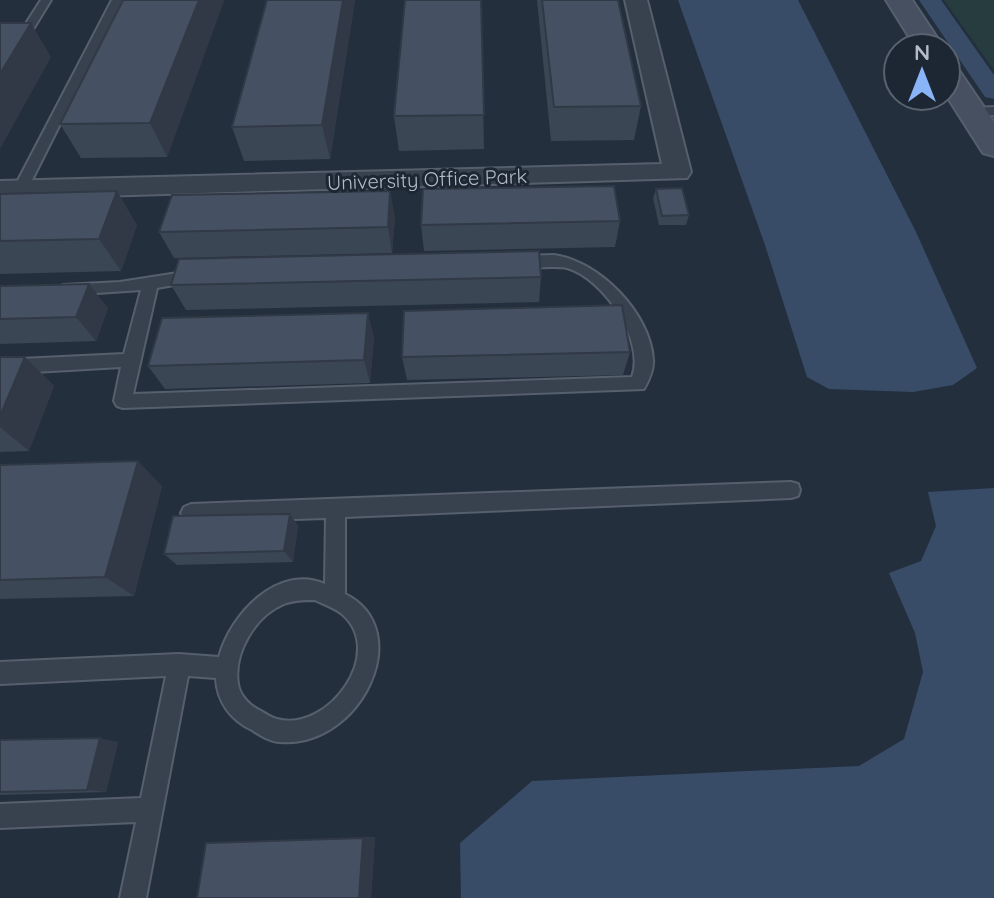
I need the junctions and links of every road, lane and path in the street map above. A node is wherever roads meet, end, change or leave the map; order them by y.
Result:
1 (46, 0) edge
2 (117, 0) edge
3 (636, 0) edge
4 (899, 0) edge
5 (920, 32) edge
6 (19, 43) edge
7 (962, 89) edge
8 (983, 112) edge
9 (994, 146) edge
10 (10, 190) edge
11 (499, 262) edge
12 (207, 275) edge
13 (151, 282) junction
14 (45, 290) edge
15 (131, 360) junction
16 (0, 367) edge
17 (791, 490) dead end
18 (336, 509) junction
19 (191, 513) edge
20 (335, 595) junction
21 (179, 665) junction
22 (227, 668) junction
23 (0, 673) edge
24 (151, 809) junction
25 (0, 816) edge
26 (133, 898) edge

1 - 6 lane
2 - 10 lane
3 - 10 street, University Office Park
4 - 5 street
7 - 8 street
8 - 9 street
11 - 15 lane
12 - 13 lane
13 - 14 lane
13 - 15 lane
15 - 16 lane
17 - 18 lane
18 - 19 lane
18 - 20 lane
20 - 22 lane
20 - 22 lane
21 - 22 lane
21 - 23 lane
21 - 24 lane
24 - 25 lane
24 - 26 lane

